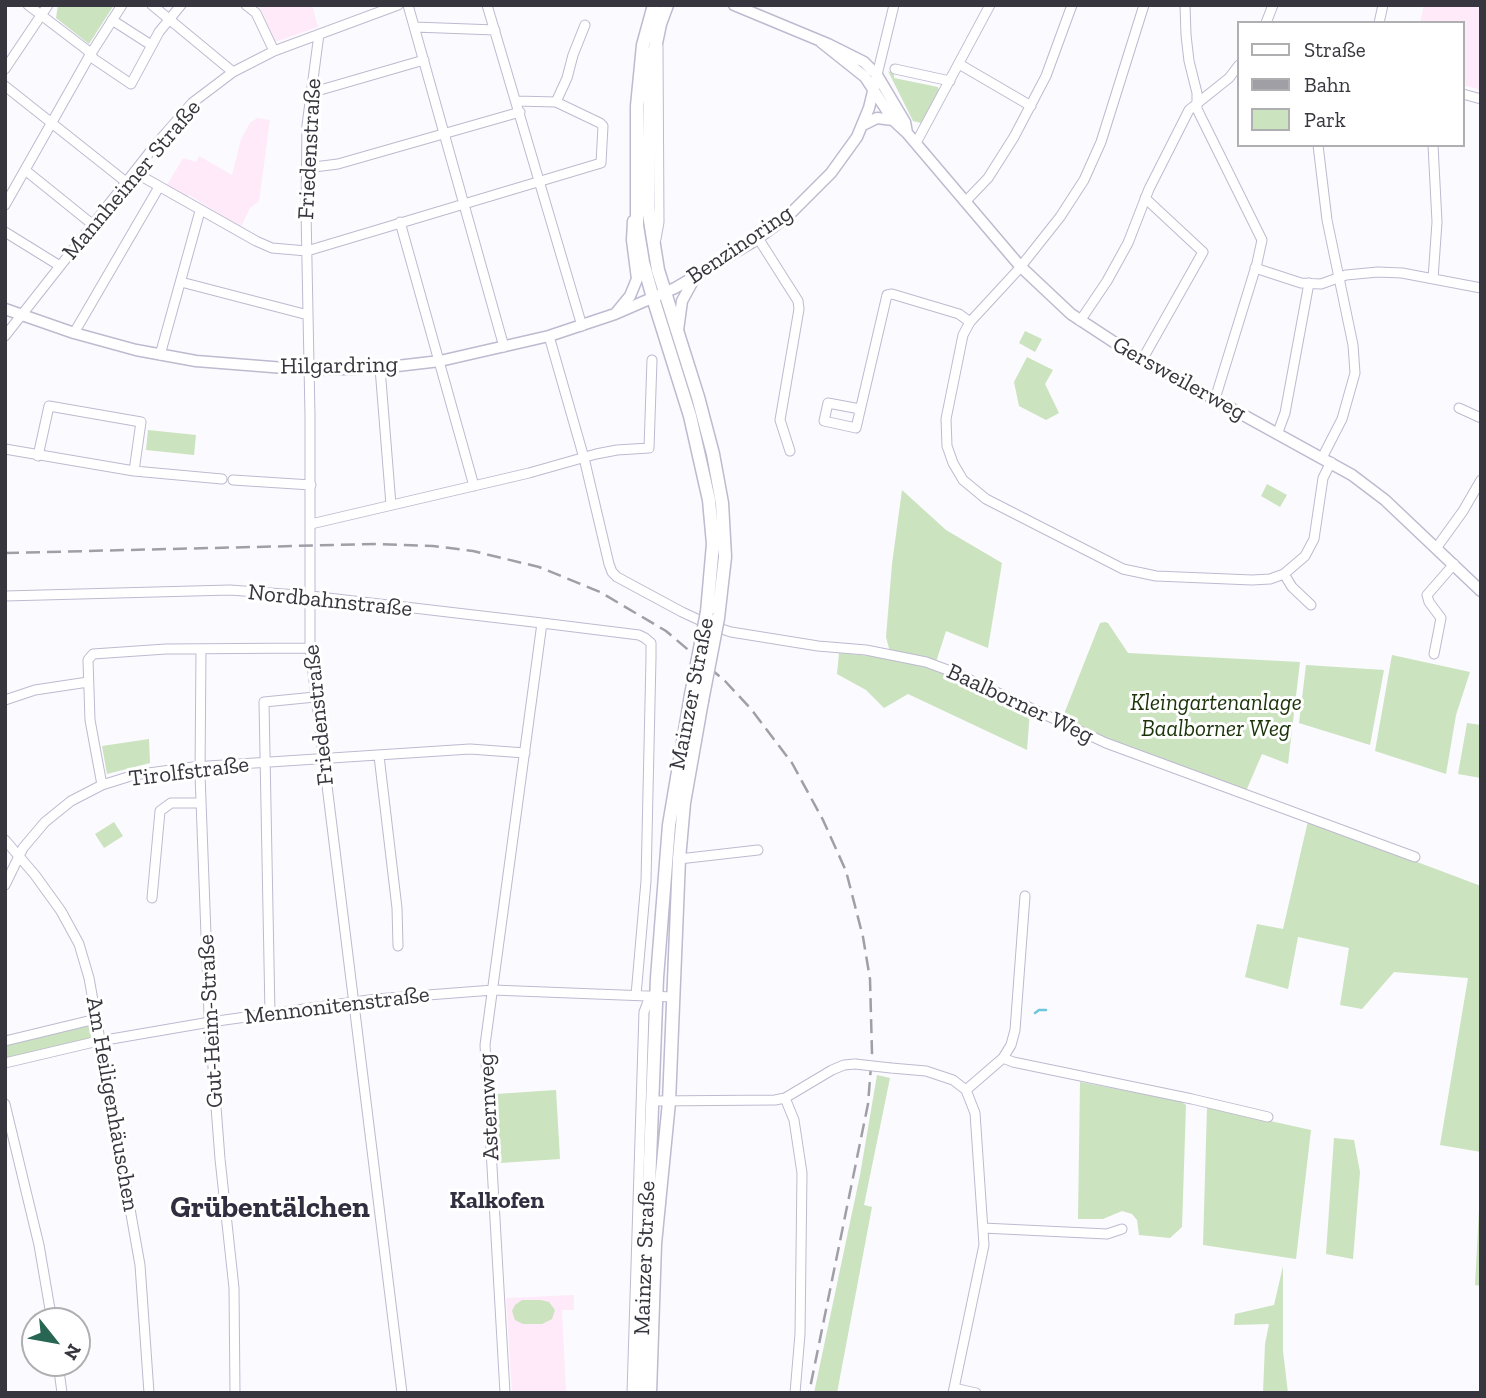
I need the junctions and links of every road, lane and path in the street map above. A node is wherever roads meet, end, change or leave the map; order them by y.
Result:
1 (28, 5) edge
2 (48, 5) edge
3 (122, 5) edge
4 (152, 5) edge
5 (181, 5) edge
6 (246, 5) edge
7 (398, 5) edge
8 (408, 5) edge
9 (487, 5) edge
10 (653, 5) edge
11 (667, 5) edge
12 (734, 5) edge
13 (894, 5) edge
14 (990, 5) edge
15 (1072, 5) edge
16 (1144, 5) edge
17 (1185, 5) edge
18 (42, 15) junction
19 (170, 19) junction
20 (112, 20) junction
21 (585, 25) dead end
22 (415, 27) junction
23 (495, 30) junction
24 (319, 34) junction
25 (821, 42) junction
26 (151, 45) junction
27 (274, 51) junction
28 (90, 55) junction
29 (424, 60) junction
30 (959, 64) junction
31 (1238, 66) edge
32 (5, 69) edge
33 (895, 69) dead end
34 (233, 72) junction
35 (877, 75) junction
36 (950, 81) junction
37 (5, 86) edge
38 (873, 91) junction
39 (310, 93) junction
40 (516, 101) junction
41 (556, 102) junction
42 (1196, 104) junction
43 (1031, 106) junction
44 (520, 112) junction
45 (893, 121) junction
46 (52, 122) junction
47 (863, 125) junction
48 (907, 133) junction
49 (445, 134) junction
50 (916, 143) junction
51 (1318, 147) edge
52 (1433, 147) edge
53 (306, 168) junction
54 (25, 170) junction
55 (134, 172) junction
56 (126, 182) junction
57 (540, 182) junction
58 (159, 187) junction
59 (1145, 198) junction
60 (965, 202) junction
61 (465, 204) junction
62 (5, 205) edge
63 (636, 208) junction
64 (200, 211) junction
65 (400, 222) junction
66 (92, 224) junction
67 (5, 232) edge
68 (758, 238) junction
69 (307, 251) junction
70 (60, 266) junction
71 (1020, 266) junction
72 (1255, 268) junction
73 (696, 276) junction
74 (1338, 279) junction
75 (1433, 279) junction
76 (181, 282) junction
77 (1309, 283) junction
78 (1481, 288) edge
79 (665, 292) junction
80 (653, 298) junction
81 (5, 309) edge
82 (615, 314) junction
83 (21, 315) junction
84 (309, 315) junction
85 (1080, 321) junction
86 (970, 322) junction
87 (582, 326) junction
88 (678, 332) junction
89 (74, 333) junction
90 (5, 335) edge
91 (549, 335) junction
92 (504, 347) junction
93 (160, 355) junction
94 (652, 360) dead end
95 (1142, 360) junction
96 (440, 361) junction
97 (380, 368) junction
98 (310, 370) junction
99 (1215, 399) junction
100 (1459, 408) dead end
101 (860, 409) dead end
102 (1481, 418) edge
103 (1278, 432) junction
104 (5, 449) edge
105 (790, 451) dead end
106 (38, 456) junction
107 (584, 458) junction
108 (1326, 460) junction
109 (134, 471) junction
110 (222, 479) dead end
111 (233, 480) dead end
112 (1481, 480) edge
113 (311, 485) junction
114 (474, 486) junction
115 (391, 505) junction
116 (311, 524) junction
117 (1437, 547) junction
118 (1454, 565) junction
119 (1284, 574) junction
120 (1481, 591) edge
121 (5, 596) edge
122 (311, 596) junction
123 (1311, 605) dead end
124 (713, 615) junction
125 (542, 623) junction
126 (650, 643) joint
127 (310, 648) junction
128 (201, 649) junction
129 (1434, 654) dead end
130 (88, 682) junction
131 (315, 697) junction
132 (696, 698) junction
133 (5, 699) edge
134 (525, 752) junction
135 (379, 756) junction
136 (323, 760) junction
137 (266, 763) junction
138 (200, 768) junction
139 (102, 785) junction
140 (201, 803) junction
141 (5, 840) edge
142 (758, 850) dead end
143 (1415, 857) dead end
144 (18, 858) junction
145 (679, 859) junction
146 (5, 885) edge
147 (1025, 896) dead end
148 (152, 898) dead end
149 (398, 946) dead end
150 (493, 990) junction
151 (636, 995) junction
152 (653, 996) junction
153 (673, 997) junction
154 (353, 1003) junction
155 (270, 1014) junction
156 (96, 1019) junction
157 (210, 1022) junction
158 (5, 1041) edge
159 (100, 1041) junction
160 (1003, 1058) junction
161 (5, 1063) edge
162 (966, 1090) junction
163 (785, 1098) junction
164 (653, 1101) junction
165 (669, 1101) junction
166 (5, 1104) edge
167 (1268, 1117) dead end
168 (983, 1228) junction
169 (1122, 1229) dead end
170 (50, 1307) edge
171 (954, 1390) edge
172 (149, 1393) edge
173 (235, 1393) edge
174 (402, 1393) edge
175 (505, 1393) edge
176 (632, 1393) edge
177 (640, 1393) edge
178 (650, 1393) edge
179 (795, 1393) edge
180 (976, 1393) edge

1 - 18 street
2 - 18 street
3 - 20 street
4 - 19 street
5 - 19 street
6 - 27 street
7 - 24 street, Mannheimer Straße
8 - 22 street
9 - 23 street
10 - 63 main road, Mainzer Straße
11 - 79 main road, Mainzer Straße
12 - 25 street, Gersweilerweg
13 - 35 street, Benzinoring
14 - 30 street
15 - 43 street
16 - 71 street
17 - 42 street
18 - 28 street
18 - 32 street
19 - 26 street
19 - 34 street
20 - 26 street
20 - 28 street
21 - 41 street
22 - 23 street
22 - 29 street
23 - 40 street
24 - 27 street, Mannheimer Straße
24 - 39 street, Friedenstraße
25 - 35 street, Gersweilerweg
25 - 38 street, Gersweilerweg
26 - 28 street
27 - 34 street, Mannheimer Straße
28 - 46 street
29 - 39 street
29 - 49 street
30 - 36 street
30 - 43 street
31 - 42 street
33 - 36 street
34 - 55 street, Mannheimer Straße
35 - 38 street, Benzinoring
35 - 48 street, Gersweilerweg
36 - 50 street
37 - 46 street
38 - 45 street, Gersweilerweg
38 - 47 street, Benzinoring
39 - 53 street, Friedenstraße
40 - 41 street
40 - 44 street
41 - 57 street
42 - 59 street
42 - 72 street
43 - 60 street
44 - 49 street
44 - 57 street
45 - 47 street
45 - 48 street, Gersweilerweg
46 - 54 street
46 - 56 street
47 - 68 street, Benzinoring
48 - 50 street, Gersweilerweg
49 - 53 street
49 - 61 street
50 - 60 street, Gersweilerweg
51 - 74 street
52 - 75 street
53 - 69 street, Friedenstraße
54 - 62 street
54 - 66 street
55 - 56 street, Mannheimer Straße
55 - 58 street
56 - 66 street, Mannheimer Straße
57 - 61 street
57 - 87 street
58 - 64 street
58 - 89 street
59 - 85 street
59 - 95 street
60 - 71 street, Gersweilerweg
61 - 65 street
61 - 92 street
63 - 80 main road, Mainzer Straße
63 - 82 street
64 - 69 street
64 - 76 street
65 - 69 street
65 - 96 street
66 - 70 street, Mannheimer Straße
67 - 70 street
68 - 73 street, Benzinoring
68 - 105 street
69 - 84 street, Friedenstraße
70 - 83 street, Mannheimer Straße
71 - 85 street, Gersweilerweg
71 - 86 street
72 - 77 street
72 - 99 street
73 - 79 street, Benzinoring
73 - 88 street
74 - 75 street
74 - 77 street
74 - 108 street
75 - 78 street
76 - 84 street
76 - 93 street
77 - 103 street
79 - 80 street, Benzinoring
79 - 88 main road, Mainzer Straße
80 - 82 street, Hilgardring
80 - 124 main road, Mainzer Straße
81 - 83 street, Hilgardring
82 - 87 street, Hilgardring
83 - 89 street, Hilgardring
83 - 90 street, Mannheimer Straße
84 - 98 street, Friedenstraße
85 - 95 street, Gersweilerweg
86 - 101 street
86 - 119 street
87 - 91 street, Hilgardring
88 - 124 main road, Mainzer Straße
89 - 93 street, Hilgardring
91 - 92 street, Hilgardring
91 - 107 street, Baalborner Weg
92 - 96 street, Hilgardring
93 - 98 street, Hilgardring
94 - 107 street
95 - 99 street, Gersweilerweg
96 - 97 street, Hilgardring
96 - 114 street
97 - 98 street, Hilgardring
97 - 115 street
98 - 113 street, Friedenstraße
99 - 103 street, Gersweilerweg
100 - 102 street
103 - 108 street, Gersweilerweg
104 - 106 street
106 - 109 street
106 - 109 street
107 - 114 street
107 - 143 street, Baalborner Weg
108 - 117 street, Gersweilerweg
108 - 119 street
109 - 110 street
111 - 113 street
112 - 117 street
113 - 116 street, Friedenstraße
114 - 115 street
115 - 116 street
116 - 122 street, Friedenstraße
117 - 118 street, Gersweilerweg
118 - 120 street, Gersweilerweg
118 - 129 street
119 - 123 street
121 - 122 street, Nordbahnstraße
122 - 125 street, Nordbahnstraße
122 - 127 street, Friedenstraße
124 - 132 main road, Mainzer Straße, bridge
125 - 126 street, Nordbahnstraße
125 - 134 street, Asternweg
126 - 151 street, Mainzer Straße
127 - 128 street
127 - 131 street, Friedenstraße
128 - 130 street
128 - 138 street, Gut-Heim-Straße
130 - 133 street
130 - 139 street
131 - 136 street, Friedenstraße
131 - 137 street
132 - 145 main road, Mainzer Straße
132 - 152 main road, Mainzer Straße
134 - 135 street, Tirolfstraße
134 - 150 street, Asternweg
135 - 136 street, Tirolfstraße
135 - 149 street
136 - 137 street, Tirolfstraße
136 - 154 street, Friedenstraße
137 - 138 street, Tirolfstraße
137 - 155 street
138 - 139 street, Tirolfstraße
138 - 140 street, Gut-Heim-Straße
139 - 144 street, Tirolfstraße
140 - 148 street, Tirolfstraße
140 - 157 street, Gut-Heim-Straße
141 - 144 street, Am Heiligenhäuschen
142 - 145 street
144 - 146 street, Tirolfstraße
144 - 156 street, Am Heiligenhäuschen
145 - 153 main road, Mainzer Straße
147 - 160 street
150 - 151 street, Mennonitenstraße
150 - 154 street, Mennonitenstraße
150 - 175 street, Asternweg
151 - 152 street, Mennonitenstraße
152 - 153 street, Mennonitenstraße
152 - 164 main road, Mainzer Straße
152 - 176 street, Mainzer Straße
153 - 165 main road, Mainzer Straße
154 - 155 street, Mennonitenstraße
154 - 174 street, Friedenstraße
155 - 157 street, Mennonitenstraße
156 - 158 street
156 - 159 street, Am Heiligenhäuschen
157 - 159 street, Mennonitenstraße
157 - 173 street, Gut-Heim-Straße
159 - 161 street, Mennonitenstraße
159 - 172 street, Am Heiligenhäuschen
160 - 162 street
160 - 167 street
162 - 163 street, bridge
162 - 168 street
163 - 165 street
163 - 179 street
164 - 165 street
164 - 177 main road, Mainzer Straße
165 - 178 main road, Mainzer Straße
166 - 170 street
168 - 169 street
168 - 171 street
171 - 180 street

